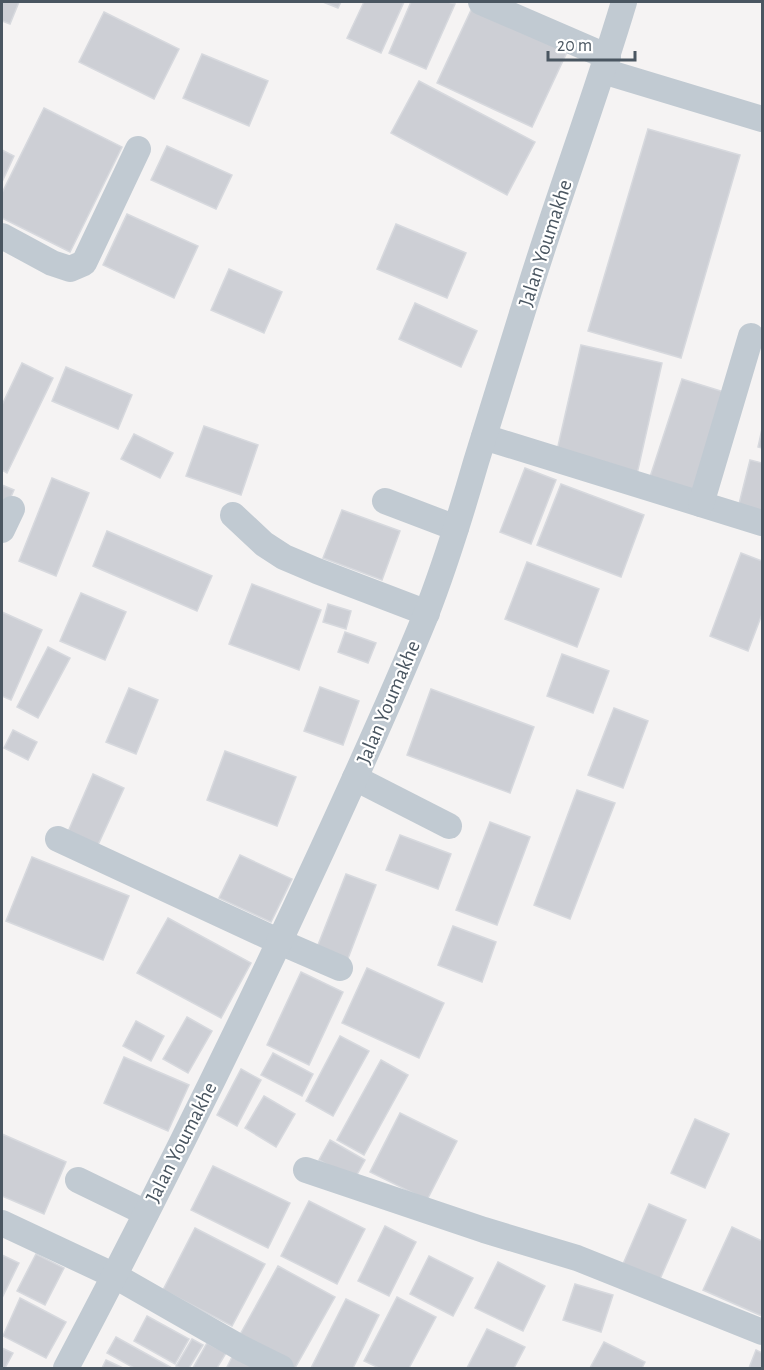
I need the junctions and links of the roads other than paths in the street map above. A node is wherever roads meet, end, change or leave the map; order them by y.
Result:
1 (481, 2) edge
2 (624, 2) edge
3 (605, 64) junction
4 (762, 119) edge
5 (138, 149) dead end
6 (2, 236) edge
7 (751, 336) dead end
8 (484, 437) junction
9 (385, 501) dead end
10 (701, 504) junction
11 (233, 515) dead end
12 (762, 523) edge
13 (456, 528) junction
14 (427, 613) junction
15 (355, 778) junction
16 (449, 826) dead end
17 (58, 839) dead end
18 (280, 942) junction
19 (340, 969) dead end
20 (306, 1170) dead end
21 (78, 1180) dead end
22 (146, 1213) junction
23 (2, 1223) edge
24 (115, 1276) junction
25 (762, 1332) edge
26 (66, 1368) edge
27 (281, 1368) edge

1 - 3 street
2 - 3 street, Jalan Youmakhe
3 - 4 street
3 - 8 street, Jalan Youmakhe
5 - 6 street
7 - 10 street
8 - 10 street
8 - 13 street, Jalan Youmakhe
9 - 13 street
10 - 12 street
11 - 14 street
13 - 14 street, Jalan Youmakhe
14 - 15 street, Jalan Youmakhe
15 - 16 street
15 - 18 street, Jalan Youmakhe
17 - 18 street
18 - 19 street
18 - 22 street, Jalan Youmakhe
20 - 25 street
21 - 22 street
22 - 24 street, Jalan Youmakhe
23 - 24 street
24 - 26 street, Jalan Youmakhe
24 - 27 street

